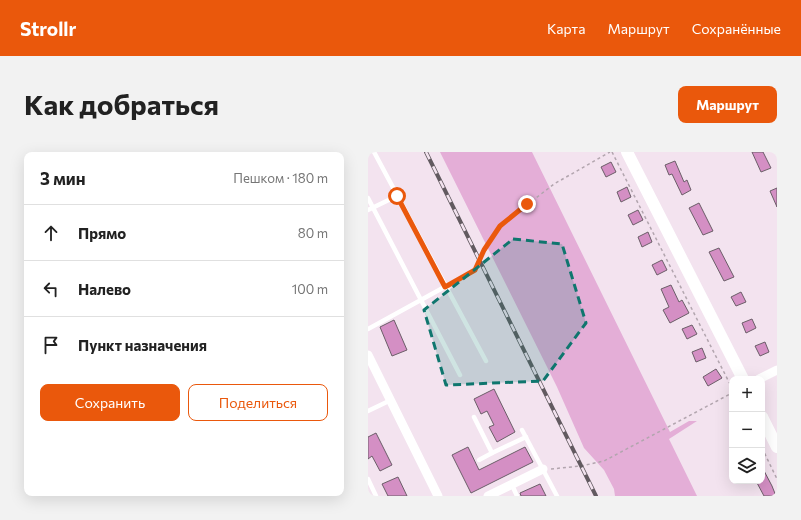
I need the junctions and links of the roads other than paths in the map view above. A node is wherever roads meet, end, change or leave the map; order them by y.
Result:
1 (374, 152) edge
2 (628, 152) edge
3 (397, 196) junction
4 (368, 198) edge
5 (370, 209) edge
6 (448, 286) junction
7 (422, 300) junction
8 (368, 329) edge
9 (368, 355) edge
10 (486, 362) dead end
11 (777, 370) edge
12 (460, 374) dead end
13 (741, 376) edge
14 (765, 376) edge
15 (391, 400) junction
16 (368, 411) edge
17 (474, 418) dead end
18 (765, 423) edge
19 (522, 430) dead end
20 (526, 437) junction
21 (777, 447) edge
22 (492, 453) junction
23 (479, 460) dead end
24 (543, 469) junction
25 (368, 480) edge
26 (512, 484) junction
27 (376, 496) edge
28 (438, 496) edge
29 (488, 496) edge
30 (517, 496) edge
31 (557, 496) edge

1 - 3 lane
2 - 13 main road
3 - 5 lane
3 - 6 lane
4 - 5 lane
5 - 7 lane
6 - 7 lane
6 - 10 lane
7 - 8 lane
7 - 12 lane
9 - 15 street
11 - 14 street
15 - 16 lane
15 - 28 street
17 - 22 lane
18 - 21 main road
19 - 20 lane
20 - 22 lane
20 - 24 lane
22 - 23 lane
24 - 26 street
24 - 31 lane
25 - 27 lane
26 - 29 street
26 - 30 lane

